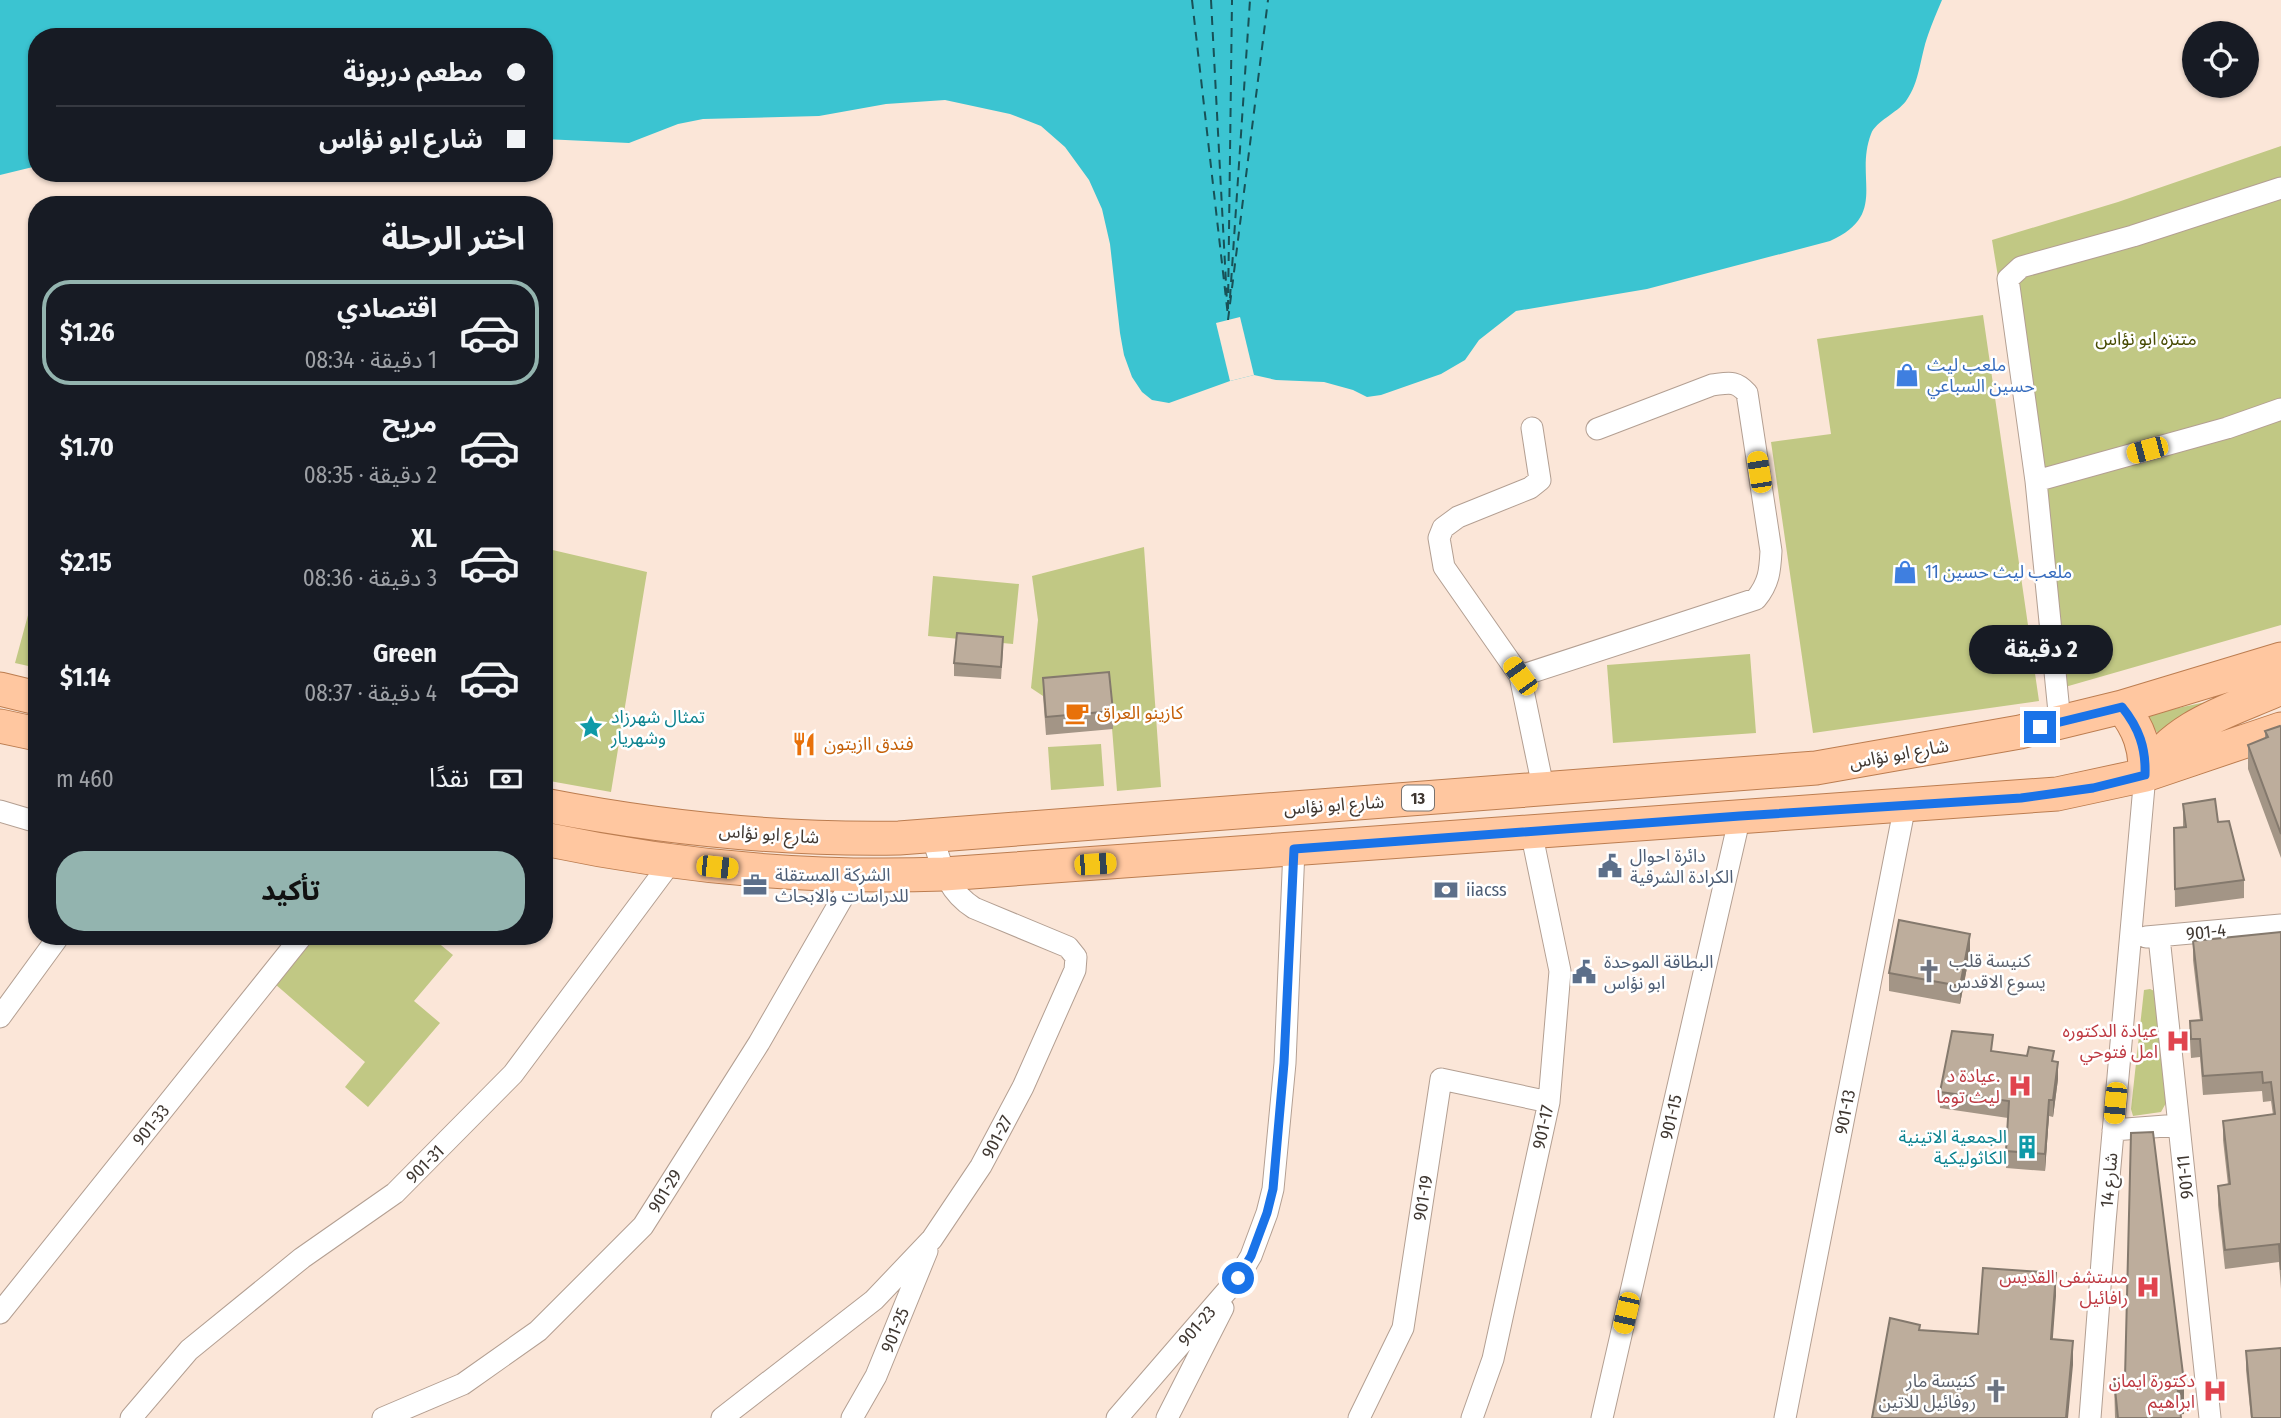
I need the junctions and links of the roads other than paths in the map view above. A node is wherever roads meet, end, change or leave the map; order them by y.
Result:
1 (2281, 188) edge
2 (2281, 409) edge
3 (1532, 428) dead end
4 (1597, 429) dead end
5 (2036, 481) junction
6 (2281, 659) edge
7 (1520, 676) junction
8 (2281, 688) edge
9 (0, 689) edge
10 (28, 696) edge
11 (2122, 707) junction
12 (2060, 722) junction
13 (2281, 729) edge
14 (2145, 775) junction
15 (1543, 787) junction
16 (1905, 805) junction
17 (553, 807) edge
18 (0, 811) edge
19 (1740, 816) junction
20 (28, 819) edge
21 (1531, 831) junction
22 (932, 836) junction
23 (553, 841) edge
24 (1294, 849) junction
25 (671, 862) junction
26 (944, 874) junction
27 (855, 876) junction
28 (2281, 925) edge
29 (2130, 937) junction
30 (2159, 937) junction
31 (52, 945) edge
32 (295, 945) edge
33 (0, 1017) edge
34 (1549, 1102) junction
35 (2179, 1125) junction
36 (2113, 1130) junction
37 (932, 1239) junction
38 (1238, 1278) junction
39 (0, 1313) edge
40 (131, 1418) edge
41 (383, 1418) edge
42 (722, 1418) edge
43 (852, 1418) edge
44 (1117, 1418) edge
45 (1167, 1418) edge
46 (1359, 1418) edge
47 (1472, 1418) edge
48 (1602, 1418) edge
49 (1785, 1418) edge
50 (2090, 1418) edge
51 (2210, 1418) edge

1 - 5 street
2 - 5 street
3 - 7 street
4 - 7 street
5 - 12 street
6 - 11 main road, شارع ابو نؤاس / 13
7 - 15 street
8 - 14 main road
9 - 10 main road
11 - 12 main road, شارع ابو نؤاس / 13
11 - 14 main road
12 - 15 main road, شارع ابو نؤاس / 13
13 - 14 main road, شارع ابو نؤاس
14 - 16 main road, شارع ابو نؤاس
14 - 29 street, شارع 14
15 - 22 main road, شارع ابو نؤاس / 13
16 - 19 main road, شارع ابو نؤاس
16 - 49 street, 901-13
17 - 22 main road, شارع ابو نؤاس / 13
18 - 20 street
19 - 21 main road, شارع ابو نؤاس
19 - 48 street, 901-15
21 - 24 main road, شارع ابو نؤاس
21 - 34 street, 901-17
22 - 26 street, 901-27
23 - 25 main road, شارع ابو نؤاس
24 - 26 main road, شارع ابو نؤاس
24 - 38 street, 901-23
25 - 27 main road, شارع ابو نؤاس
25 - 40 street, 901-31
26 - 27 main road, شارع ابو نؤاس
26 - 37 street, 901-27
27 - 41 street, 901-29
28 - 30 street, 901-4
29 - 30 street, 901-4
29 - 36 street, شارع 14
30 - 35 street, 901-11
31 - 33 street
32 - 39 street, 901-33
34 - 46 street, 901-19
34 - 47 street, 901-17
35 - 36 street
35 - 51 street, 901-11
36 - 50 street, شارع 14
37 - 42 street, 901-27
37 - 43 street, 901-25
38 - 44 street, 901-23
38 - 45 street

